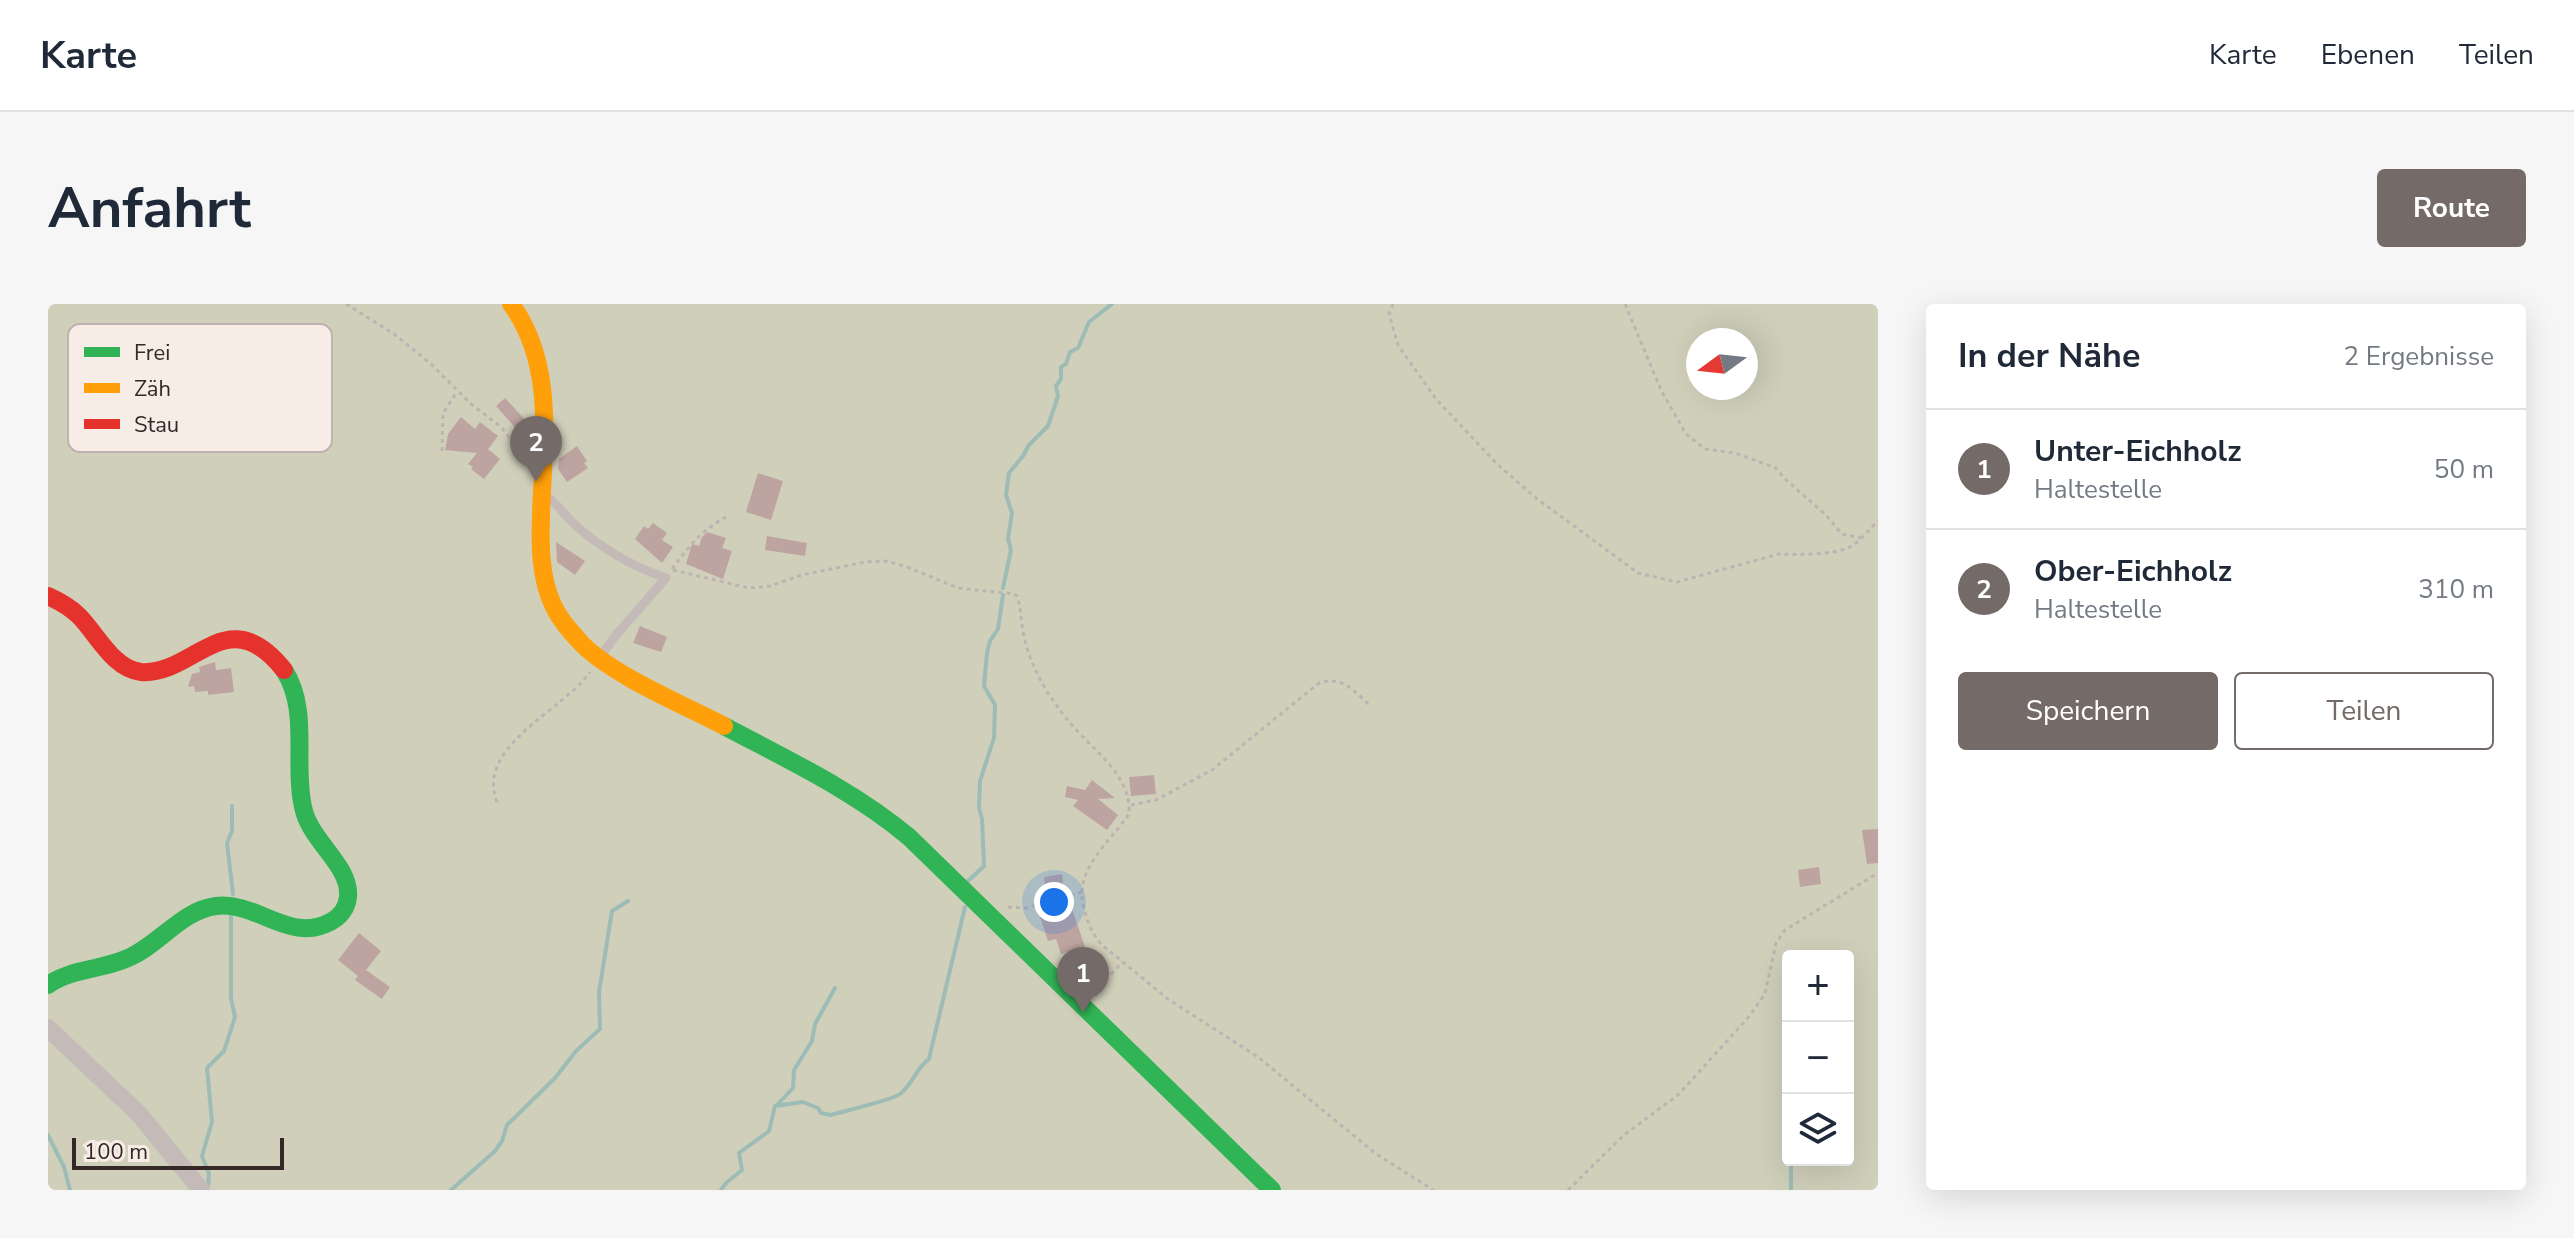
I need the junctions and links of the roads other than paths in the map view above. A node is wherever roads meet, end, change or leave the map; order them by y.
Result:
1 (511, 304) edge
2 (542, 494) junction
3 (48, 596) edge
4 (599, 659) junction
5 (48, 985) edge
6 (48, 1028) edge
7 (201, 1190) edge
8 (1272, 1190) edge

1 - 2 street
2 - 4 street
2 - 4 lane
3 - 5 street
4 - 8 street
6 - 7 street

